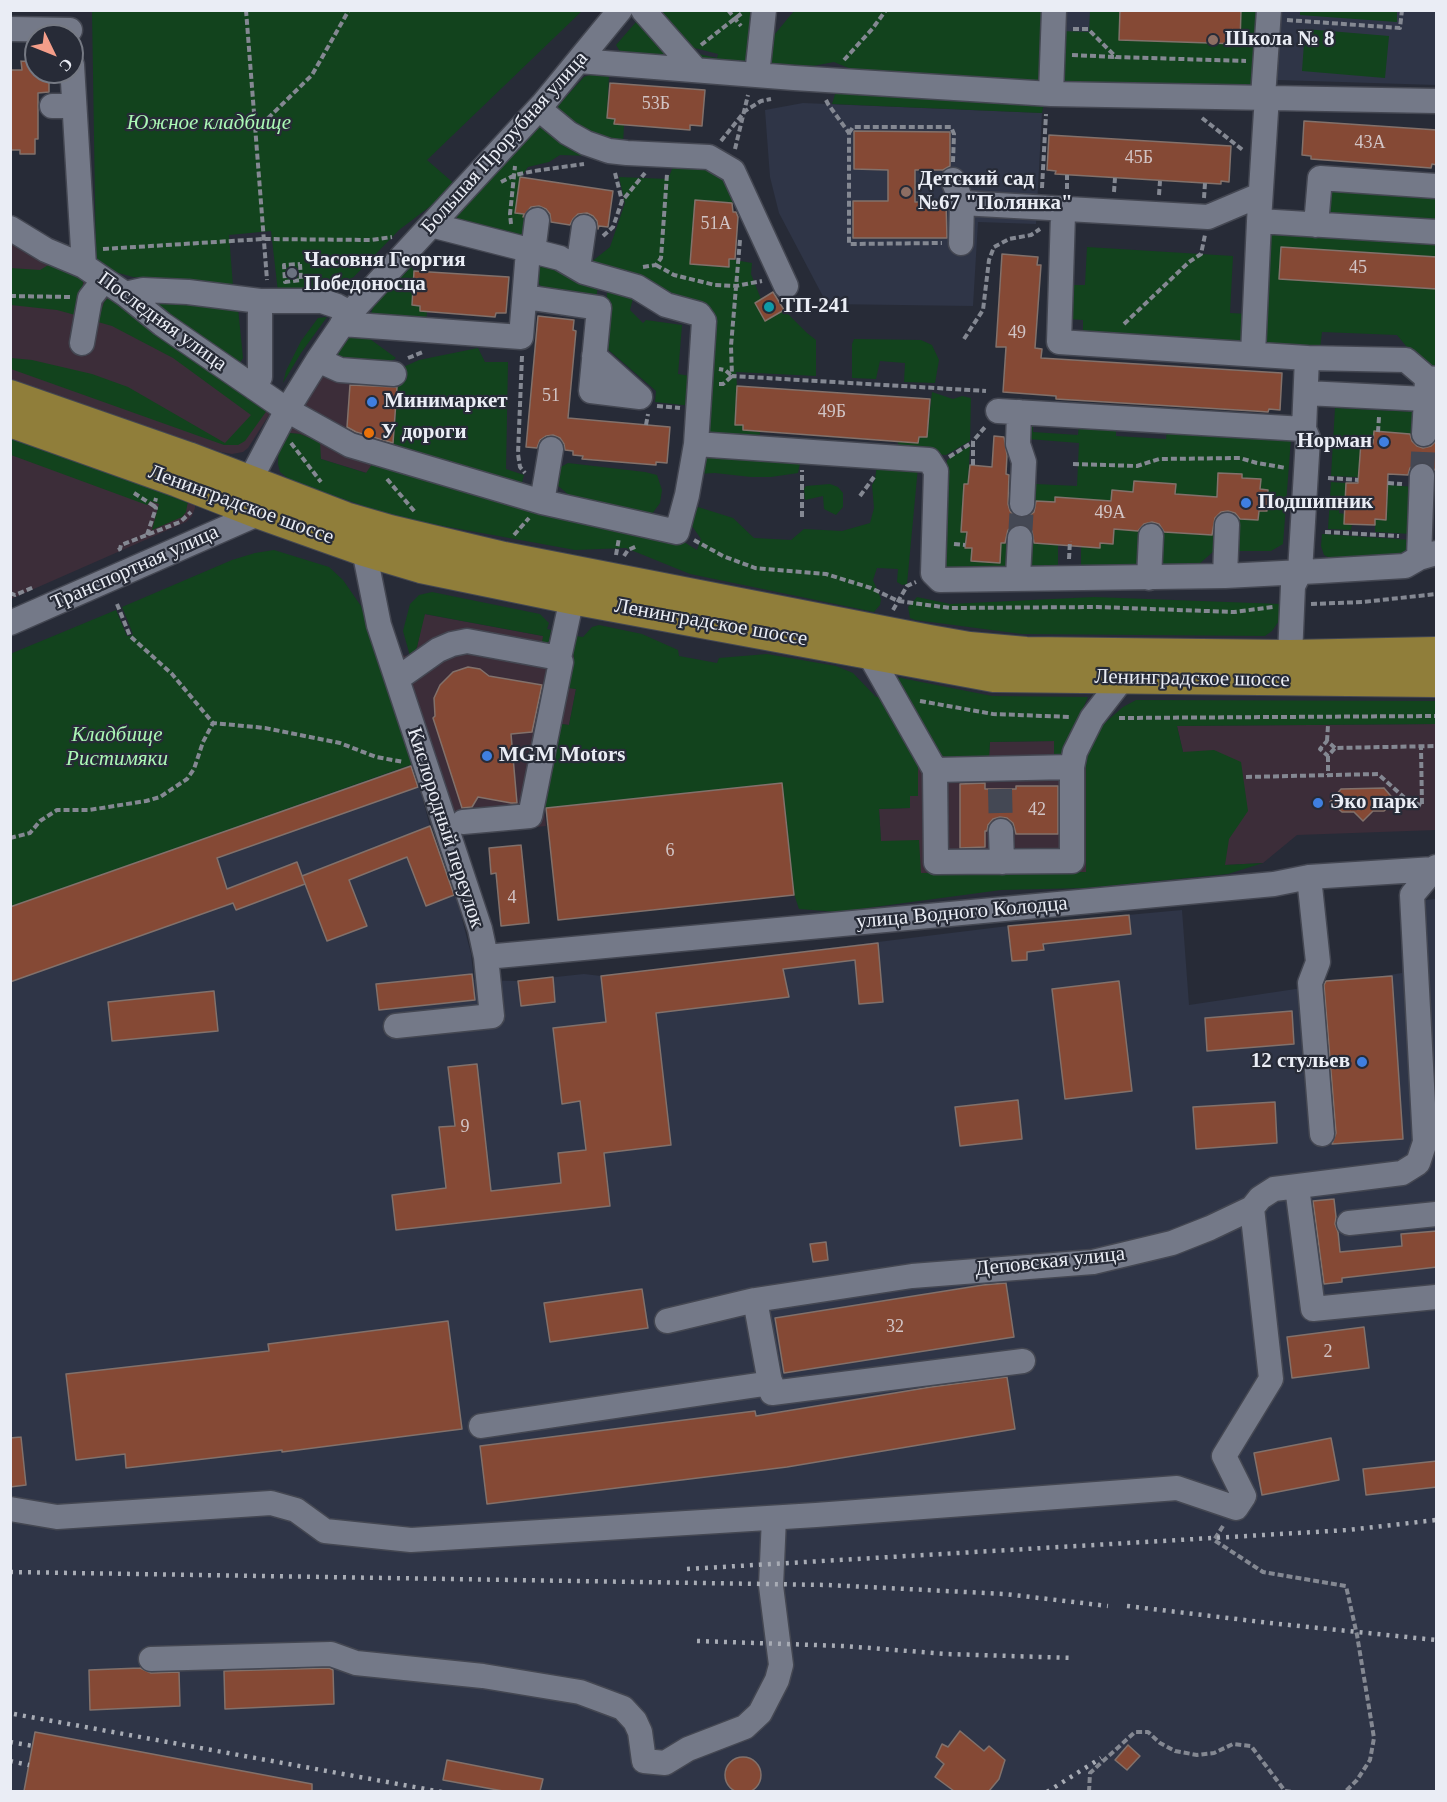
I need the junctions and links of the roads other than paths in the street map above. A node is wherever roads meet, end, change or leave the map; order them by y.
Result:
1 (620, 10) edge
2 (643, 10) edge
3 (764, 10) edge
4 (1054, 10) edge
5 (1269, 15) edge
6 (694, 60) junction
7 (579, 61) junction
8 (754, 74) junction
9 (68, 84) edge
10 (1049, 94) junction
11 (1265, 97) junction
12 (1437, 101) edge
13 (539, 109) junction
14 (953, 180) road end
15 (1437, 186) edge
16 (1260, 195) junction
17 (962, 203) junction
18 (1057, 210) junction
19 (537, 220) dead end
20 (1259, 221) junction
21 (1316, 225) junction
22 (584, 227) dead end
23 (10, 228) edge
24 (427, 229) junction
25 (1437, 232) edge
26 (960, 243) road end
27 (530, 251) junction
28 (88, 257) junction
29 (578, 268) junction
30 (784, 281) road end
31 (97, 289) junction
32 (263, 292) junction
33 (125, 294) junction
34 (525, 297) junction
35 (346, 318) junction
36 (82, 343) dead end
37 (1253, 354) junction
38 (594, 356) dead end
39 (1307, 358) junction
40 (318, 360) junction
41 (394, 374) dead end
42 (1430, 385) edge
43 (255, 388) junction
44 (1306, 393) junction
45 (10, 396) edge
46 (283, 417) junction
47 (10, 421) edge
48 (1304, 429) junction
49 (1424, 435) tunnel mouth
50 (696, 444) junction
51 (551, 449) dead end
52 (1422, 476) tunnel mouth
53 (249, 482) junction
54 (542, 499) junction
55 (1022, 504) tunnel mouth
56 (260, 513) junction
57 (1227, 525) dead end
58 (1151, 536) dead end
59 (1020, 538) tunnel mouth
60 (1425, 549) edge
61 (364, 550) junction
62 (1300, 572) junction
63 (1225, 576) junction
64 (1018, 577) junction
65 (1149, 578) junction
66 (572, 598) junction
67 (10, 623) edge
68 (868, 652) junction
69 (1437, 653) edge
70 (1290, 656) junction
71 (559, 658) junction
72 (1124, 678) junction
73 (397, 679) junction
74 (1437, 681) edge
75 (1072, 767) junction
76 (935, 770) junction
77 (463, 822) dead end
78 (1001, 831) tunnel mouth
79 (1002, 862) junction
80 (1436, 868) edge
81 (1309, 877) junction
82 (486, 957) junction
83 (396, 1026) dead end
84 (1322, 1134) dead end
85 (1297, 1187) junction
86 (1252, 1208) junction
87 (1437, 1214) edge
88 (1349, 1223) dead end
89 (1437, 1297) edge
90 (755, 1300) junction
91 (667, 1321) dead end
92 (1023, 1361) dead end
93 (771, 1383) junction
94 (481, 1426) dead end
95 (10, 1509) edge
96 (774, 1518) junction
97 (151, 1659) dead end

1 - 7 street, Большая Прорубная улица
2 - 6 street
3 - 8 street
4 - 10 street
5 - 11 street
6 - 7 street
6 - 8 street
7 - 13 street, Большая Прорубная улица
8 - 10 street
9 - 28 street, Последняя улица
10 - 11 street
11 - 12 street
11 - 16 street
13 - 24 street, Большая Прорубная улица
13 - 30 street
14 - 17 street
15 - 21 street
16 - 18 street
16 - 20 street
17 - 18 street
17 - 26 street
18 - 37 street
19 - 27 street
20 - 21 street
20 - 37 street
21 - 25 street
22 - 29 street
23 - 28 street
24 - 27 street
24 - 35 street, Большая Прорубная улица
27 - 29 street
27 - 34 street
28 - 31 street, Последняя улица
29 - 50 street
31 - 33 street, Последняя улица
31 - 36 street
32 - 33 street
32 - 35 street
32 - 43 street
33 - 43 street, Последняя улица
34 - 35 street
34 - 38 street
35 - 40 street, Большая Прорубная улица
37 - 39 street
39 - 42 street
39 - 44 street
40 - 41 street
40 - 46 street, Большая Прорубная улица
42 - 44 street
42 - 49 street
43 - 46 street, Последняя улица
44 - 48 street
45 - 53 main road, Ленинградское шоссе
46 - 53 street, Большая Прорубная улица
46 - 54 street, Последняя улица
47 - 56 main road, Ленинградское шоссе
48 - 55 street
48 - 62 street
50 - 54 street, Последняя улица
50 - 64 street
51 - 54 street
52 - 60 street
53 - 70 main road, Ленинградское шоссе
56 - 61 main road, Ленинградское шоссе
56 - 67 street, Транспортная улица
57 - 63 street
58 - 65 street
59 - 64 street
60 - 62 street
61 - 66 main road, Ленинградское шоссе
61 - 73 street, Кислородный переулок
62 - 63 street
62 - 70 street
63 - 65 street
64 - 65 street
66 - 68 main road, Ленинградское шоссе
66 - 71 street
68 - 72 main road, Ленинградское шоссе
68 - 76 street
69 - 70 main road, Ленинградское шоссе
71 - 73 street
71 - 77 street
72 - 74 main road, Ленинградское шоссе
72 - 75 street
73 - 82 street, Кислородный переулок
75 - 76 street
75 - 79 street
76 - 79 street
78 - 79 street
80 - 81 street, улица Водного Колодца
80 - 85 street, Деповская улица
81 - 82 street, улица Водного Колодца
81 - 84 street
82 - 83 street, Кислородный переулок
85 - 86 street, Деповская улица
85 - 89 street
86 - 90 street, Деповская улица
86 - 96 street
87 - 88 street
90 - 91 street, Деповская улица
90 - 93 street
92 - 93 street
93 - 94 street
95 - 96 street
96 - 97 street

